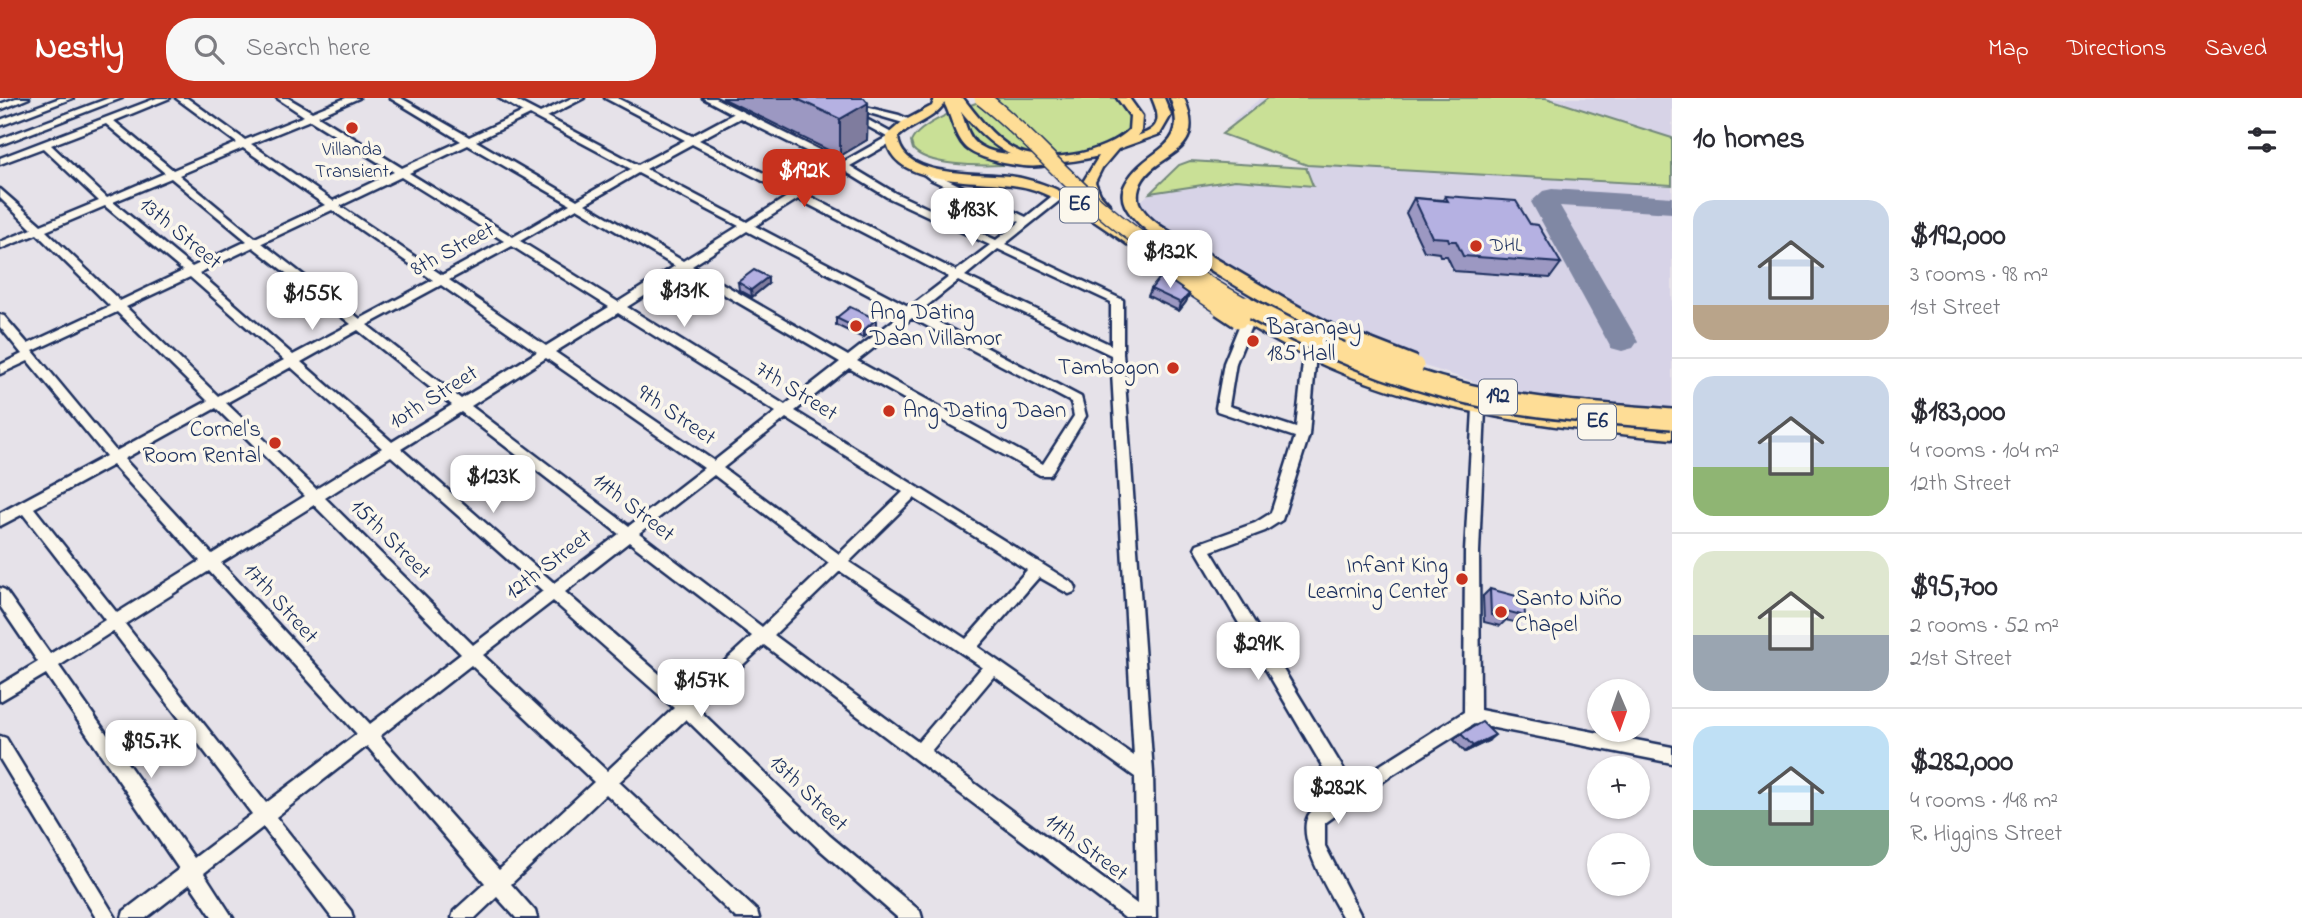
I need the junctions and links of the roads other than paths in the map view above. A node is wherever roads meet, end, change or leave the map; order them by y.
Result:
1 (24, 98) edge
2 (68, 98) edge
3 (117, 98) edge
4 (165, 98) edge
5 (181, 98) edge
6 (282, 98) edge
7 (354, 98) edge
8 (395, 98) edge
9 (504, 98) edge
10 (579, 98) edge
11 (610, 98) edge
12 (708, 98) edge
13 (821, 98) edge
14 (837, 98) edge
15 (957, 98) edge
16 (966, 98) edge
17 (982, 98) edge
18 (1123, 98) edge
19 (1158, 98) edge
20 (1177, 98) edge
21 (942, 101) edge
22 (0, 107) edge
23 (879, 113) junction
24 (535, 114) junction
25 (740, 114) junction
26 (312, 116) junction
27 (107, 120) junction
28 (865, 120) junction
29 (910, 122) junction
30 (0, 123) edge
31 (892, 138) junction
32 (691, 140) junction
33 (468, 141) junction
34 (1126, 141) junction
35 (0, 142) edge
36 (45, 144) junction
37 (244, 144) junction
38 (1112, 149) junction
39 (0, 161) edge
40 (1048, 161) junction
41 (843, 166) junction
42 (638, 169) junction
43 (924, 170) junction
44 (402, 172) junction
45 (173, 173) junction
46 (0, 192) edge
47 (797, 195) junction
48 (1060, 195) junction
49 (106, 202) junction
50 (578, 204) junction
51 (332, 205) junction
52 (1027, 220) junction
53 (747, 226) junction
54 (41, 229) junction
55 (513, 241) junction
56 (254, 242) junction
57 (998, 243) junction
58 (0, 246) edge
59 (684, 266) junction
60 (191, 272) junction
61 (957, 276) junction
62 (441, 281) junction
63 (118, 306) junction
64 (619, 308) junction
65 (908, 313) junction
66 (0, 319) edge
67 (1248, 319) junction
68 (360, 324) junction
69 (29, 353) junction
70 (545, 353) junction
71 (1321, 353) junction
72 (1117, 354) junction
73 (847, 361) junction
74 (292, 362) junction
75 (0, 370) edge
76 (216, 402) junction
77 (1518, 403) junction
78 (461, 405) junction
79 (1479, 409) junction
80 (785, 411) junction
81 (1667, 425) edge
82 (1302, 435) junction
83 (391, 449) junction
84 (114, 457) junction
85 (714, 468) junction
86 (913, 491) junction
87 (315, 497) junction
88 (25, 506) junction
89 (0, 520) edge
90 (629, 534) junction
91 (211, 562) junction
92 (840, 563) junction
93 (1037, 569) junction
94 (1069, 588) dead end
95 (552, 590) junction
96 (0, 594) edge
97 (114, 622) junction
98 (763, 636) junction
99 (967, 648) junction
100 (471, 654) junction
101 (47, 665) junction
102 (993, 666) junction
103 (0, 694) edge
104 (686, 708) junction
105 (1472, 716) junction
106 (368, 734) junction
107 (0, 744) edge
108 (919, 753) junction
109 (1672, 755) edge
110 (1144, 773) junction
111 (607, 781) junction
112 (1349, 795) junction
113 (264, 815) junction
114 (191, 872) junction
115 (498, 884) junction
116 (107, 918) edge
117 (131, 918) edge
118 (224, 918) edge
119 (344, 918) edge
120 (461, 918) edge
121 (528, 918) edge
122 (750, 918) edge
123 (913, 918) edge
124 (1141, 918) edge
125 (1147, 918) edge
126 (1353, 918) edge

1 - 22 street
2 - 30 street
3 - 35 street
4 - 27 street
5 - 37 street, 9th Street
6 - 26 street, 7th Street
7 - 26 street
8 - 33 street
9 - 24 street
10 - 24 street
11 - 32 street
12 - 25 street
13 - 28 street
14 - 23 street
15 - 40 main road
16 - 81 highway, E6, bridge
17 - 77 highway, E6, bridge
18 - 34 main road
19 - 34 main road
20 - 77 highway, bridge
21 - 29 main road
21 - 40 highway
23 - 28 street
23 - 29 street
24 - 33 street
24 - 42 street
25 - 32 street, 8th Street
25 - 41 street
26 - 37 street
26 - 44 street, 7th Street
27 - 36 street
27 - 45 street, 11th Street
28 - 31 street
29 - 31 main road
31 - 41 street, 10th Street
31 - 43 main road, 192
32 - 42 street, 8th Street
32 - 47 street
33 - 44 street
33 - 50 street
34 - 38 main road, 192
36 - 39 street
36 - 49 street, 13th Street
37 - 45 street
37 - 51 street, 9th Street
38 - 40 main road, 192
38 - 71 main road, 192
41 - 47 street, 10th Street
41 - 57 street
42 - 50 street, 8th Street
42 - 53 street
43 - 48 main road, 192
43 - 52 street
44 - 51 street
44 - 55 street, 7th Street
45 - 49 street
45 - 56 street, 11th Street
46 - 54 street, 15th Street
47 - 53 street, 10th Street
47 - 61 street
48 - 52 street, 12th Street
48 - 67 main road, 192
49 - 54 street
49 - 60 street, 13th Street
50 - 55 street, 8th Street
50 - 59 street
51 - 56 street
51 - 62 street, 9th Street
52 - 57 street, 12th Street
53 - 59 street, 10th Street
53 - 65 street
54 - 58 street
54 - 63 street, 15th Street
55 - 62 street, 8th Street
55 - 64 street, 7th Street
56 - 60 street
56 - 68 street, 11th Street
57 - 61 street, 12th Street
57 - 72 street
59 - 64 street, 10th Street
59 - 73 street
60 - 63 street
60 - 74 street, 13th Street
61 - 65 street, 12th Street
61 - 72 street
62 - 68 street, 8th Street
62 - 70 street, 9th Street
63 - 69 street
63 - 76 street, 15th Street
64 - 70 street, 10th Street
64 - 80 street, 7th Street
65 - 73 street, 12th Street
65 - 73 street
66 - 69 street, 17th Street
67 - 71 main road, 192
67 - 82 street
68 - 74 street, 8th Street
68 - 78 street, 11th Street
69 - 75 street
69 - 84 street, 17th Street
70 - 78 street, 10th Street
70 - 85 street, 9th Street
71 - 79 main road, 192
71 - 81 main road, 192
71 - 82 street
72 - 110 street
73 - 80 street, 12th Street
74 - 76 street, 8th Street
74 - 83 street, 13th Street
76 - 84 street, 8th Street
76 - 87 street, 15th Street
77 - 81 highway, E6, bridge
78 - 83 street, 10th Street
78 - 90 street, 11th Street
79 - 81 main road, 192
79 - 105 street
80 - 85 street, 12th Street
80 - 86 street, 7th Street
82 - 112 street
83 - 87 street, 10th Street
83 - 95 street, 13th Street
84 - 88 street, 8th Street
84 - 91 street, 17th Street
85 - 90 street, 12th Street
85 - 92 street, 9th Street
86 - 92 street
86 - 93 street, 7th Street
87 - 91 street, 10th Street
87 - 100 street, 15th Street
88 - 89 street, 8th Street
88 - 97 street
90 - 95 street, 12th Street
90 - 98 street, 11th Street
91 - 97 street, 10th Street
91 - 106 street, 17th Street
92 - 98 street
92 - 99 street, 9th Street
93 - 94 street, 7th Street
93 - 99 street
95 - 100 street, 12th Street
95 - 104 street, 13th Street
96 - 101 street
97 - 101 street, 10th Street
97 - 113 street
98 - 104 street
98 - 108 street, 11th Street
99 - 102 street, 9th Street
100 - 106 street, 12th Street
100 - 111 street, 15th Street
101 - 103 street, 10th Street
101 - 114 street
102 - 108 street
102 - 110 street, 9th Street
104 - 111 street
104 - 123 street, 13th Street
105 - 109 street
105 - 112 street
106 - 113 street, 12th Street
106 - 115 street, 17th Street
107 - 116 street
108 - 124 street, 11th Street
110 - 125 street
111 - 115 street
111 - 122 street, 15th Street
112 - 126 street
113 - 114 street, 12th Street
113 - 119 street
114 - 117 street, 12th Street
114 - 118 street
115 - 120 street
115 - 121 street, 17th Street

